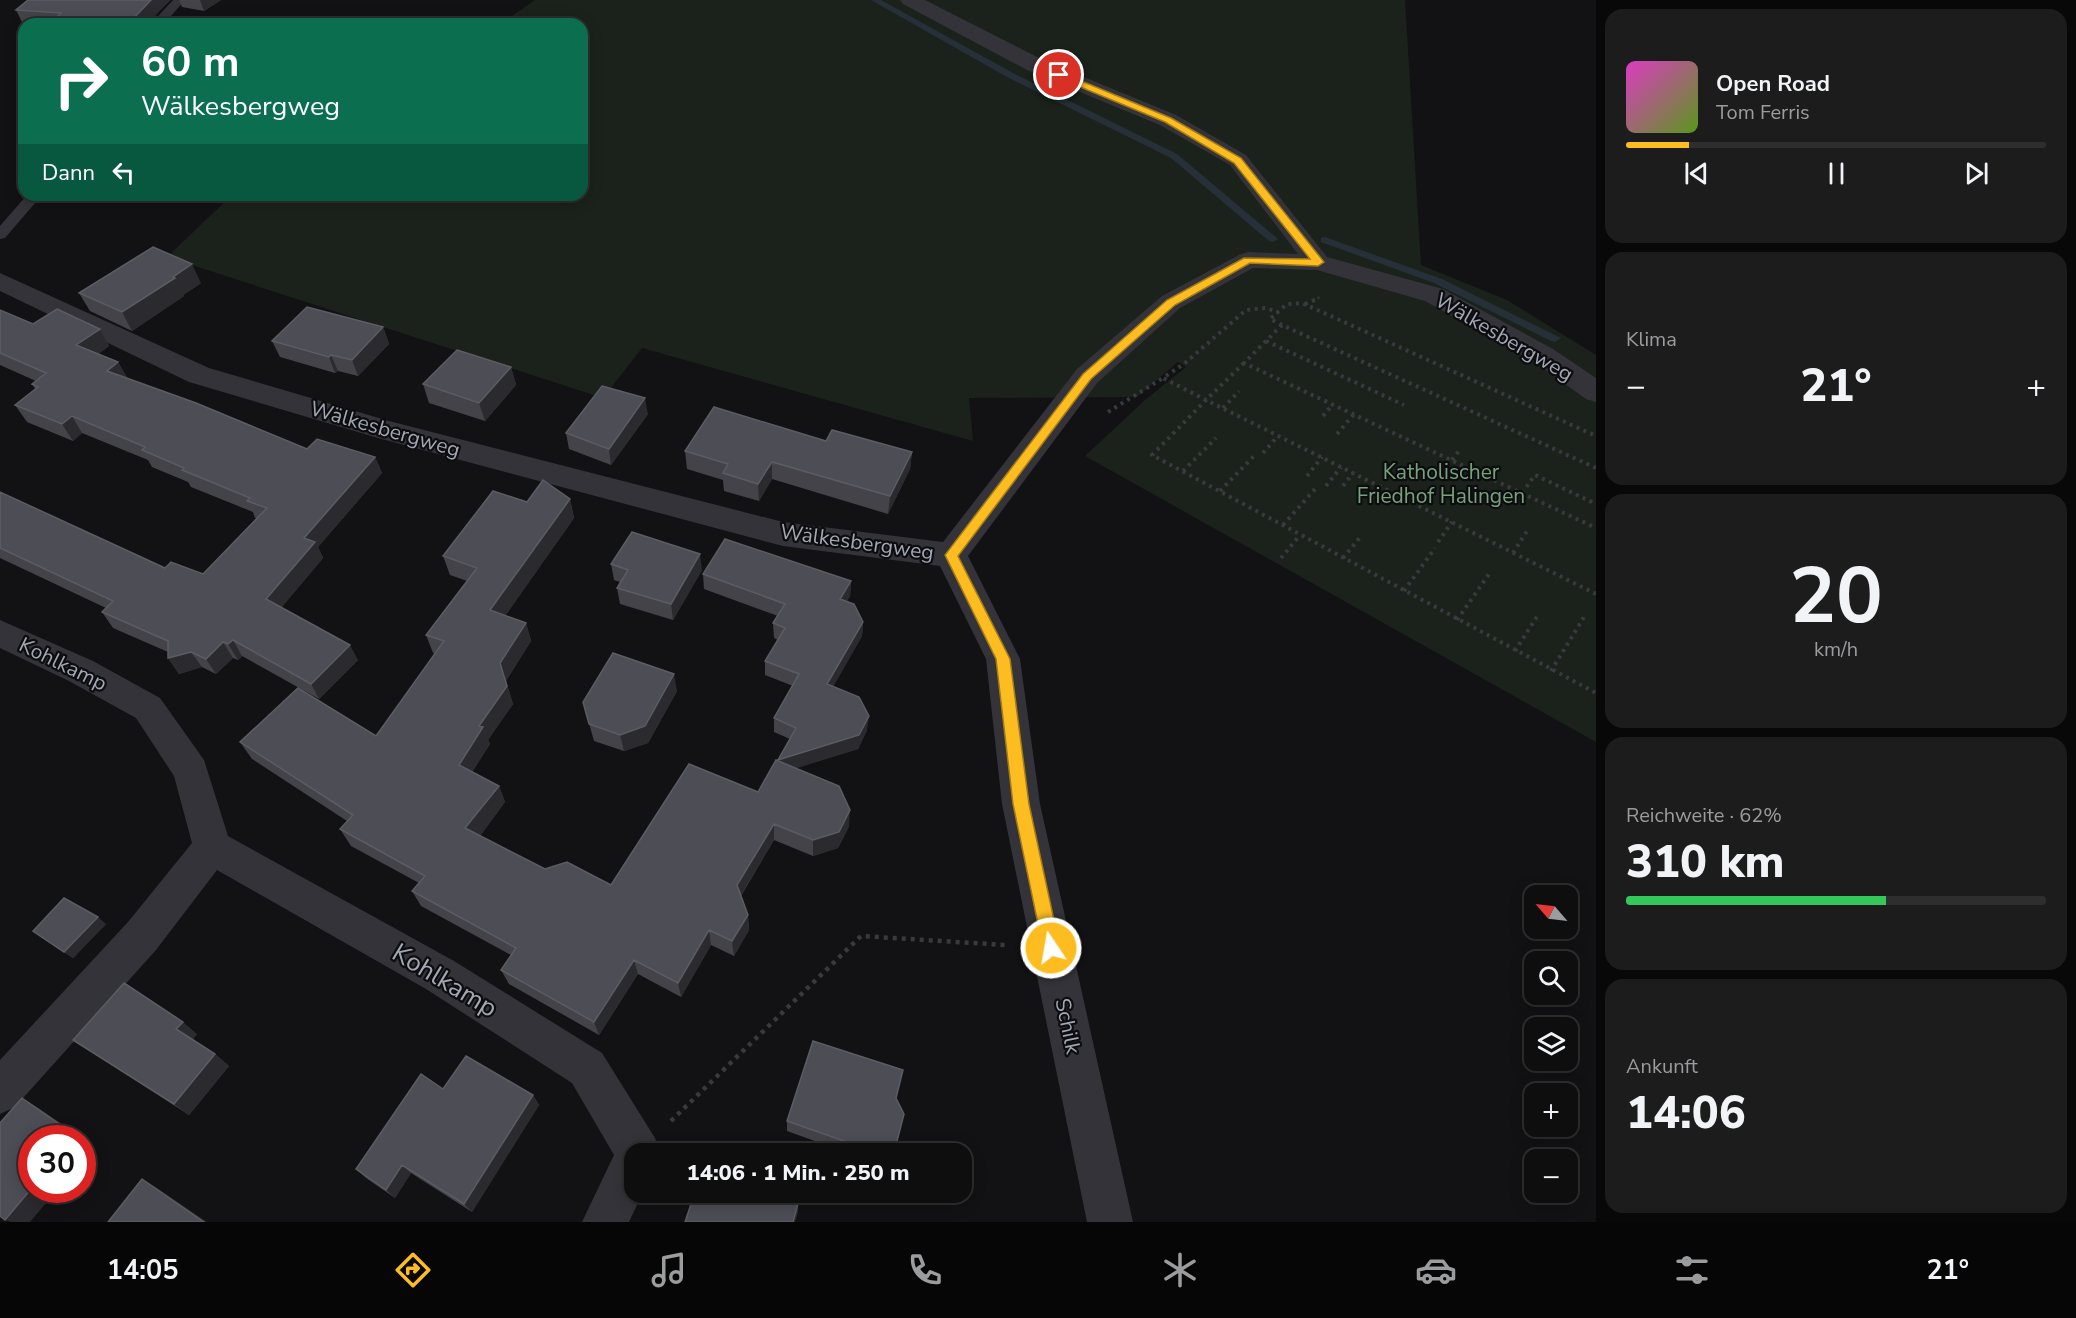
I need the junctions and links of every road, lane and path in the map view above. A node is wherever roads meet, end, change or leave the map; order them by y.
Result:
1 (179, 0) edge
2 (910, 0) edge
3 (162, 18) edge
4 (30, 201) edge
5 (0, 235) edge
6 (1318, 262) junction
7 (0, 281) edge
8 (1278, 312) junction
9 (1282, 325) junction
10 (1266, 341) junction
11 (1244, 363) junction
12 (1239, 392) dead end
13 (1596, 392) edge
14 (1206, 400) junction
15 (1333, 404) junction
16 (1404, 405) dead end
17 (1223, 408) junction
18 (1354, 414) junction
19 (1323, 416) dead end
20 (1337, 434) dead end
21 (1596, 435) edge
22 (1278, 436) junction
23 (1216, 438) dead end
24 (1461, 448) dead end
25 (1263, 453) dead end
26 (1254, 456) dead end
27 (1322, 457) junction
28 (1452, 460) junction
29 (1341, 467) junction
30 (1596, 468) edge
31 (1183, 471) junction
32 (1353, 473) junction
33 (1307, 476) dead end
34 (1326, 486) dead end
35 (1343, 486) dead end
36 (1316, 488) dead end
37 (1220, 491) junction
38 (1522, 493) junction
39 (1596, 504) edge
40 (1452, 522) junction
41 (1596, 522) edge
42 (1283, 525) junction
43 (1594, 527) edge
44 (1527, 531) dead end
45 (1300, 535) junction
46 (1362, 535) dead end
47 (1438, 542) dead end
48 (1436, 548) dead end
49 (1513, 553) junction
50 (951, 555) junction
51 (1281, 558) dead end
52 (1343, 558) junction
53 (1489, 574) dead end
54 (1404, 591) junction
55 (1596, 594) edge
56 (1538, 615) dead end
57 (1584, 617) dead end
58 (1457, 620) junction
59 (0, 633) edge
60 (1515, 651) junction
61 (1551, 671) junction
62 (1596, 693) edge
63 (212, 847) junction
64 (1051, 948) junction
65 (0, 1092) edge
66 (630, 1143) edge
67 (651, 1143) edge
68 (624, 1184) edge
69 (605, 1222) edge
70 (1110, 1222) edge

1 - 3 lane
2 - 6 street
4 - 5 lane
6 - 13 street, Wälkesbergweg
6 - 50 street, Wälkesbergweg
7 - 50 street, Wälkesbergweg
8 - 9 path
8 - 14 path
8 - 21 path
9 - 10 path
9 - 30 path
10 - 11 path
10 - 16 path
11 - 14 path
11 - 15 path
12 - 17 path
14 - 17 path
14 - 31 path
15 - 18 path
15 - 19 path
17 - 22 path
18 - 20 path
18 - 28 path
22 - 25 path
22 - 27 path
23 - 31 path
24 - 28 path
26 - 37 path
27 - 29 path
27 - 33 path
28 - 38 path
29 - 32 path
29 - 34 path
31 - 37 path
32 - 35 path
32 - 40 path
36 - 42 path
37 - 42 path
38 - 39 path
38 - 43 path
40 - 47 path
40 - 49 path
41 - 43 path
42 - 45 path
44 - 49 path
45 - 51 path
45 - 52 path
46 - 52 path
48 - 54 path
49 - 55 path
50 - 64 street, Schilk
52 - 54 path
53 - 58 path
54 - 58 path
56 - 60 path
57 - 61 path
58 - 60 path
59 - 63 street, Kohlkamp
60 - 61 path
61 - 62 path
63 - 65 street
63 - 66 street, Kohlkamp
64 - 67 path
64 - 70 street, Schilk
68 - 69 street

